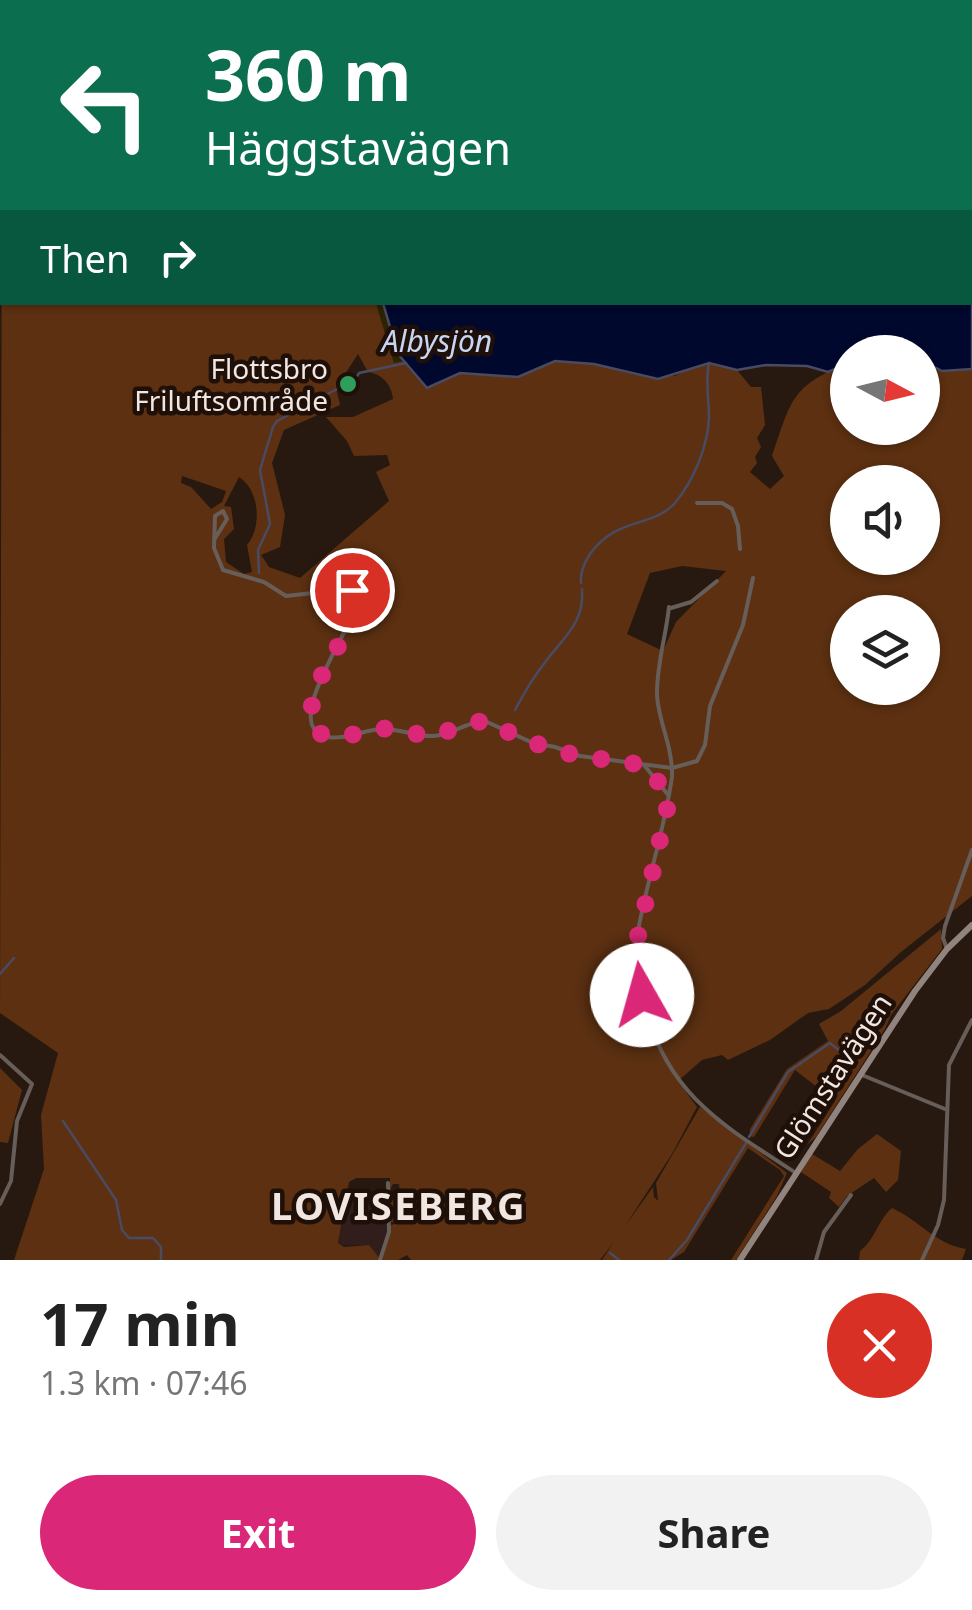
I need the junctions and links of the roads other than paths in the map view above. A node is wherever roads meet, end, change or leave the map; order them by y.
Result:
1 (697, 503) dead end
2 (214, 540) junction
3 (740, 549) dead end
4 (753, 578) dead end
5 (718, 581) dead end
6 (644, 765) junction
7 (672, 768) junction
8 (670, 796) junction
9 (972, 850) edge
10 (972, 925) edge
11 (947, 949) junction
12 (972, 1020) edge
13 (0, 1055) edge
14 (860, 1074) junction
15 (945, 1109) junction
16 (796, 1173) junction
17 (388, 1183) dead end
18 (852, 1194) dead end
19 (0, 1204) edge
20 (380, 1260) edge
21 (740, 1260) edge
22 (816, 1260) edge
23 (922, 1260) edge

1 - 3 street
2 - 2 street
2 - 6 street
4 - 7 street
5 - 7 street
6 - 7 street
6 - 8 street
7 - 8 street
8 - 16 street
9 - 11 street
10 - 11 main road, Glömstavägen
11 - 14 main road, Glömstavägen
12 - 15 street
13 - 19 street
14 - 15 street
14 - 16 main road, Glömstavägen
15 - 23 street
16 - 21 main road, Glömstavägen
17 - 20 street
18 - 22 street

